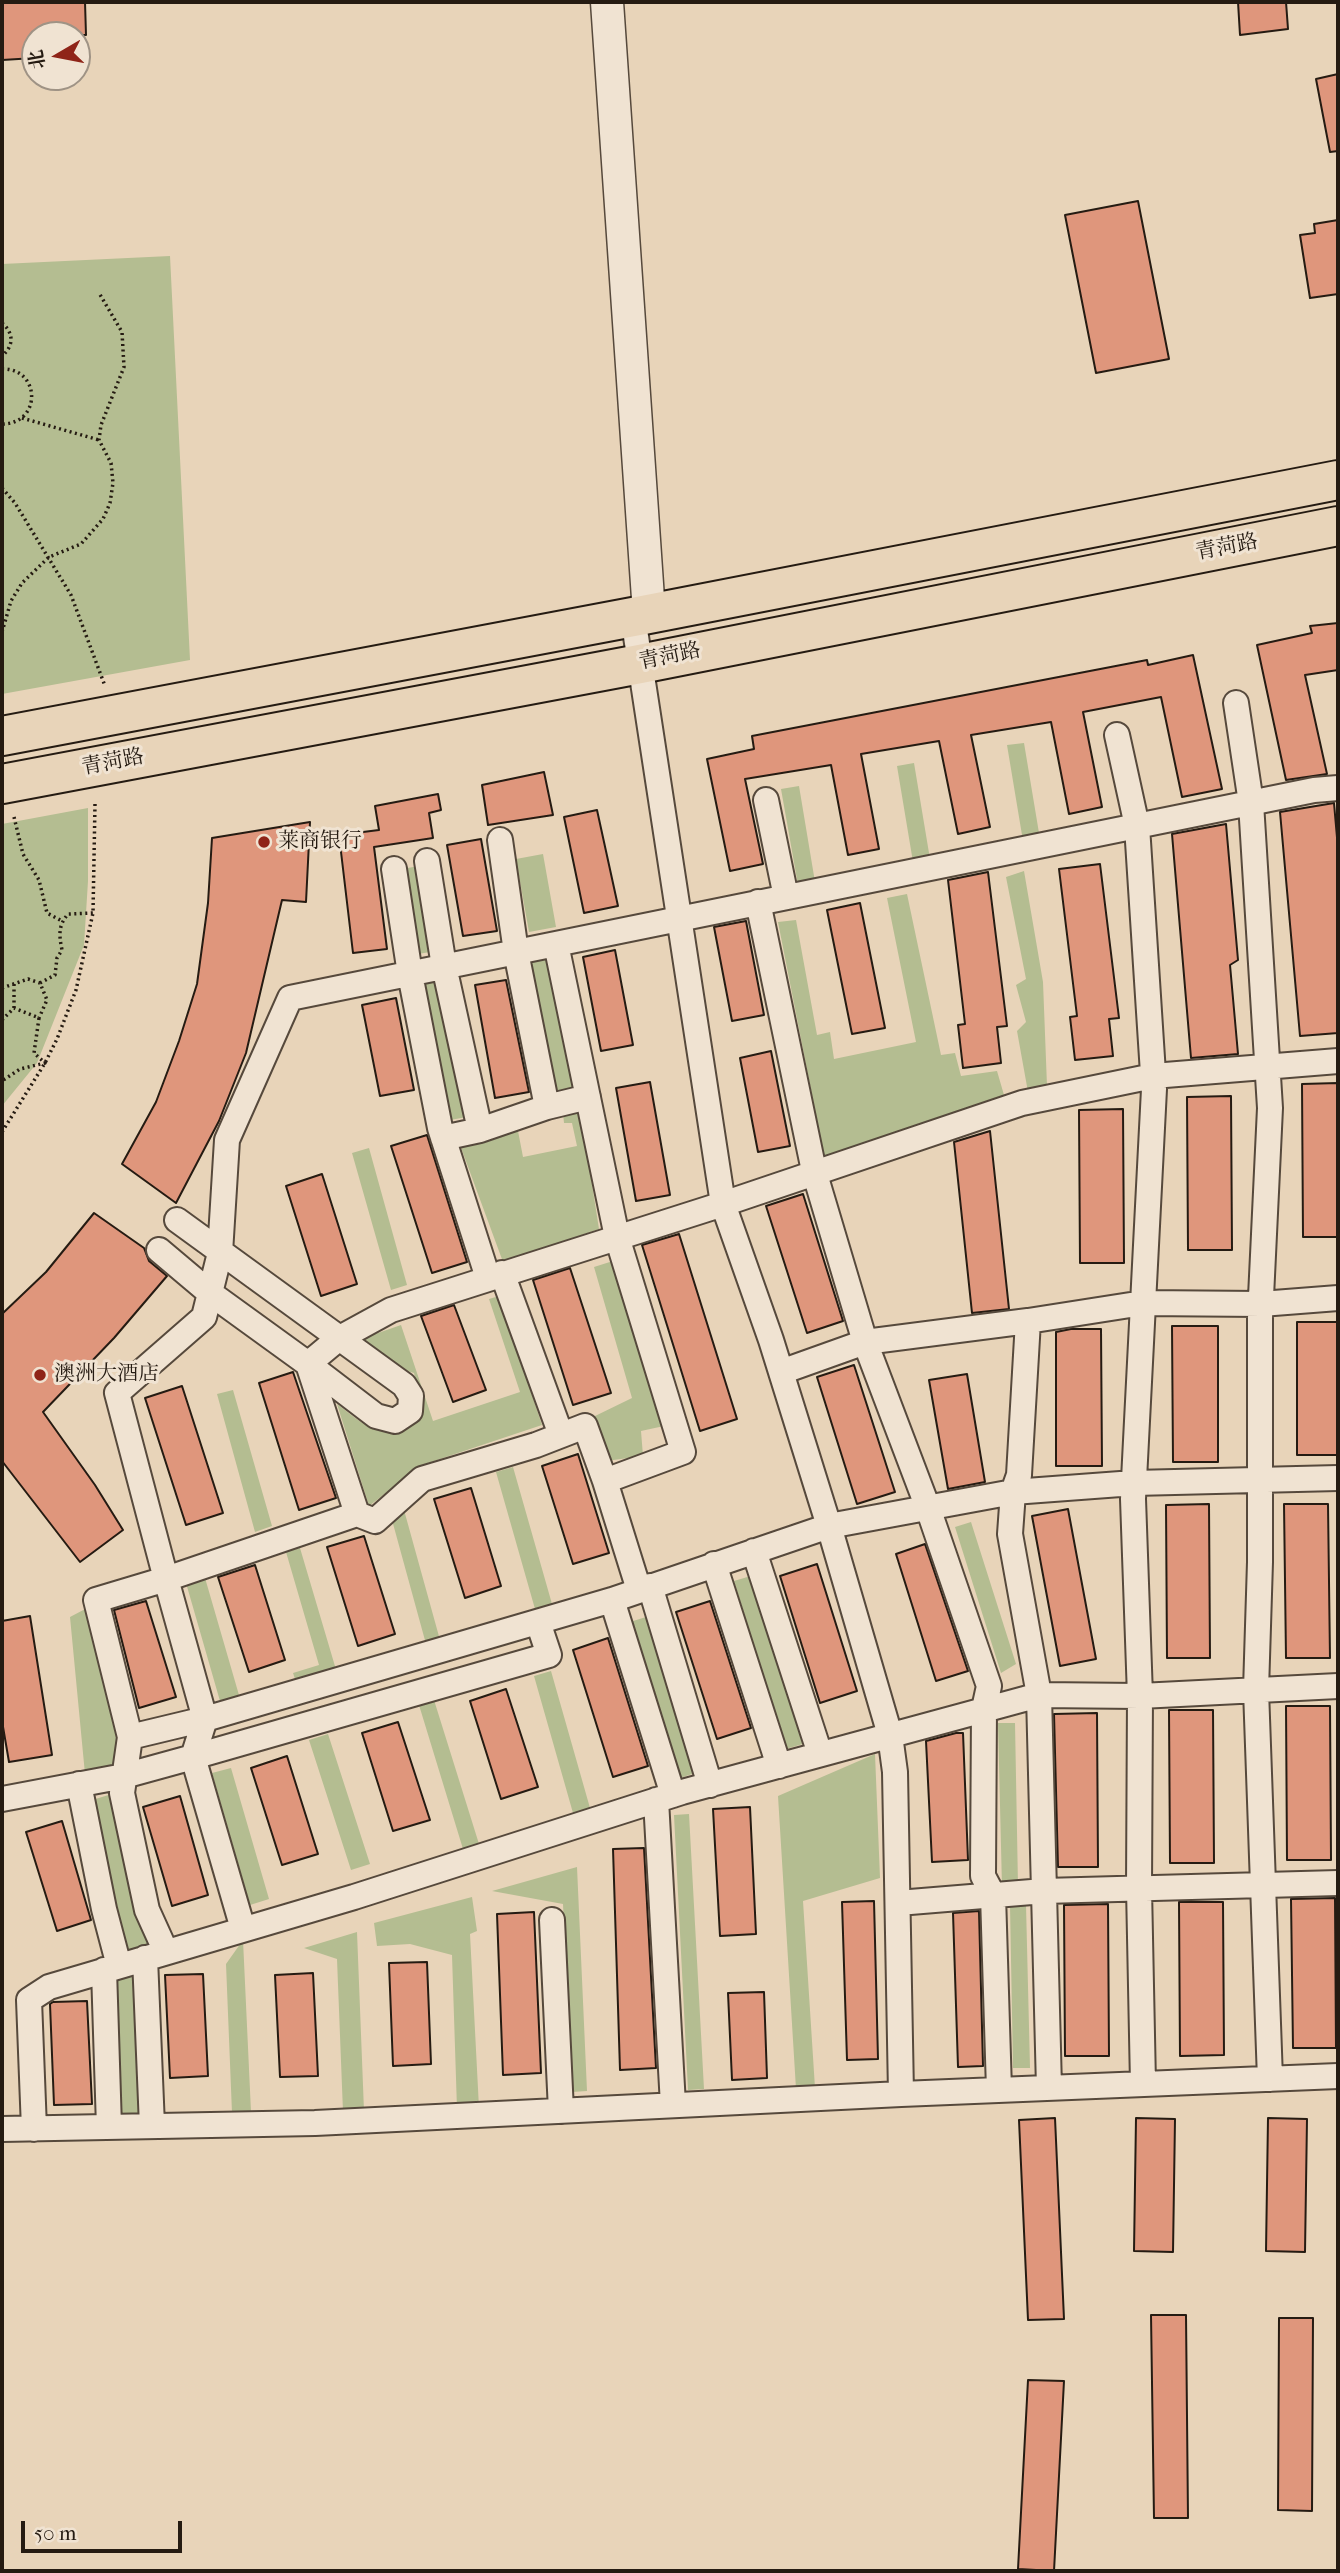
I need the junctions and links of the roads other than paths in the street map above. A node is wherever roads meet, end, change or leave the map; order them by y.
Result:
1 (607, 2) edge
2 (1338, 480) edge
3 (1338, 526) edge
4 (641, 615) junction
5 (640, 664) junction
6 (1236, 702) dead end
7 (1117, 735) dead end
8 (2, 736) edge
9 (1338, 789) edge
10 (8, 800) edge
11 (766, 800) dead end
12 (1251, 803) junction
13 (1137, 826) junction
14 (500, 840) dead end
15 (427, 861) dead end
16 (394, 869) dead end
17 (786, 897) junction
18 (758, 902) junction
19 (680, 918) junction
20 (556, 944) junction
21 (516, 952) junction
22 (444, 967) junction
23 (410, 974) junction
24 (1338, 1061) edge
25 (1268, 1067) junction
26 (1153, 1076) junction
27 (588, 1097) junction
28 (547, 1107) junction
29 (480, 1130) junction
30 (443, 1138) junction
31 (814, 1171) junction
32 (723, 1204) junction
33 (177, 1220) dead end
34 (617, 1237) junction
35 (159, 1250) dead end
36 (220, 1252) junction
37 (495, 1275) junction
38 (210, 1293) junction
39 (1338, 1298) edge
40 (1143, 1303) junction
41 (1261, 1304) junction
42 (1028, 1321) junction
43 (338, 1339) junction
44 (865, 1342) junction
45 (308, 1364) junction
46 (781, 1372) junction
47 (561, 1436) junction
48 (1338, 1478) edge
49 (1260, 1480) junction
50 (605, 1481) junction
51 (1134, 1483) junction
52 (1013, 1492) junction
53 (928, 1508) junction
54 (357, 1514) junction
55 (829, 1526) junction
56 (754, 1551) junction
57 (715, 1564) junction
58 (166, 1579) junction
59 (645, 1588) junction
60 (612, 1600) junction
61 (538, 1622) junction
62 (1338, 1686) edge
63 (1256, 1690) junction
64 (1039, 1695) junction
65 (1140, 1696) junction
66 (984, 1709) junction
67 (205, 1719) junction
68 (890, 1735) junction
69 (130, 1737) junction
70 (820, 1754) junction
71 (193, 1757) junction
72 (779, 1766) junction
73 (124, 1776) junction
74 (79, 1784) junction
75 (710, 1785) junction
76 (665, 1798) junction
77 (2, 1799) edge
78 (1338, 1883) edge
79 (1264, 1885) junction
80 (1139, 1888) junction
81 (1044, 1891) junction
82 (993, 1895) junction
83 (898, 1903) junction
84 (552, 1920) dead end
85 (243, 1929) junction
86 (155, 1955) junction
87 (112, 1968) junction
88 (1338, 2076) edge
89 (1270, 2079) junction
90 (1143, 2084) junction
91 (1048, 2088) junction
92 (999, 2090) junction
93 (901, 2094) junction
94 (673, 2105) junction
95 (561, 2111) junction
96 (152, 2126) junction
97 (109, 2127) junction
98 (2, 2129) edge
99 (34, 2129) junction

1 - 4 street
2 - 4 main road
3 - 5 main road, 青菏路
4 - 5 street
4 - 8 main road
5 - 10 main road, 青菏路
5 - 19 street
6 - 12 street
7 - 13 street
9 - 12 street
11 - 17 street
12 - 13 street
12 - 25 street
13 - 17 street
13 - 26 street
14 - 21 street
15 - 22 street
16 - 23 street
17 - 18 street
18 - 19 street
18 - 31 street
19 - 20 street
19 - 32 street
20 - 21 street
20 - 27 street
21 - 22 street
21 - 28 street
22 - 23 street
22 - 29 street
23 - 30 street
23 - 36 street
24 - 25 street
25 - 26 street
25 - 41 street
26 - 31 street
26 - 40 street
27 - 28 street
27 - 34 street
28 - 29 street
29 - 30 street
30 - 37 street
31 - 32 street
31 - 44 street
32 - 34 street
32 - 46 street
33 - 36 street
34 - 37 street
34 - 50 street
35 - 38 street
36 - 38 street
36 - 43 street
37 - 43 street
37 - 47 street
38 - 45 street
38 - 58 street
39 - 41 street
40 - 41 street
40 - 42 street
40 - 51 street
41 - 49 street
42 - 44 street
42 - 52 street
43 - 45 street
43 - 45 street
44 - 46 street
44 - 53 street
45 - 54 street
46 - 55 street
47 - 50 street
47 - 54 street
48 - 49 street
49 - 51 street
49 - 63 street
50 - 59 street
51 - 52 street
51 - 65 street
52 - 53 street
52 - 64 street
53 - 55 street
53 - 66 street
54 - 58 street
55 - 56 street
55 - 68 street
56 - 57 street
56 - 70 street
57 - 59 street
57 - 72 street
58 - 67 street
58 - 69 street
59 - 60 street
59 - 75 street
60 - 61 street
60 - 76 street
61 - 67 street
61 - 71 street
62 - 63 street
63 - 65 street
63 - 79 street
64 - 65 street
64 - 66 street
64 - 81 street
65 - 80 street
66 - 68 street
66 - 82 street
67 - 69 street
67 - 71 street
68 - 70 street
68 - 83 street
69 - 73 street
70 - 72 street
71 - 73 street
71 - 85 street
72 - 75 street
73 - 74 street
73 - 86 street
74 - 77 street
74 - 87 street
75 - 76 street
76 - 85 street
76 - 94 street
78 - 79 street
79 - 80 street
79 - 89 street
80 - 81 street
80 - 90 street
81 - 82 street
81 - 91 street
82 - 83 street
82 - 92 street
83 - 93 street
84 - 95 street
85 - 86 street
86 - 87 street
86 - 96 street
87 - 97 street
87 - 99 street
88 - 89 street
89 - 90 street
90 - 91 street
91 - 92 street
92 - 93 street
93 - 94 street
94 - 95 street
95 - 96 street
96 - 97 street
97 - 99 street
98 - 99 street

